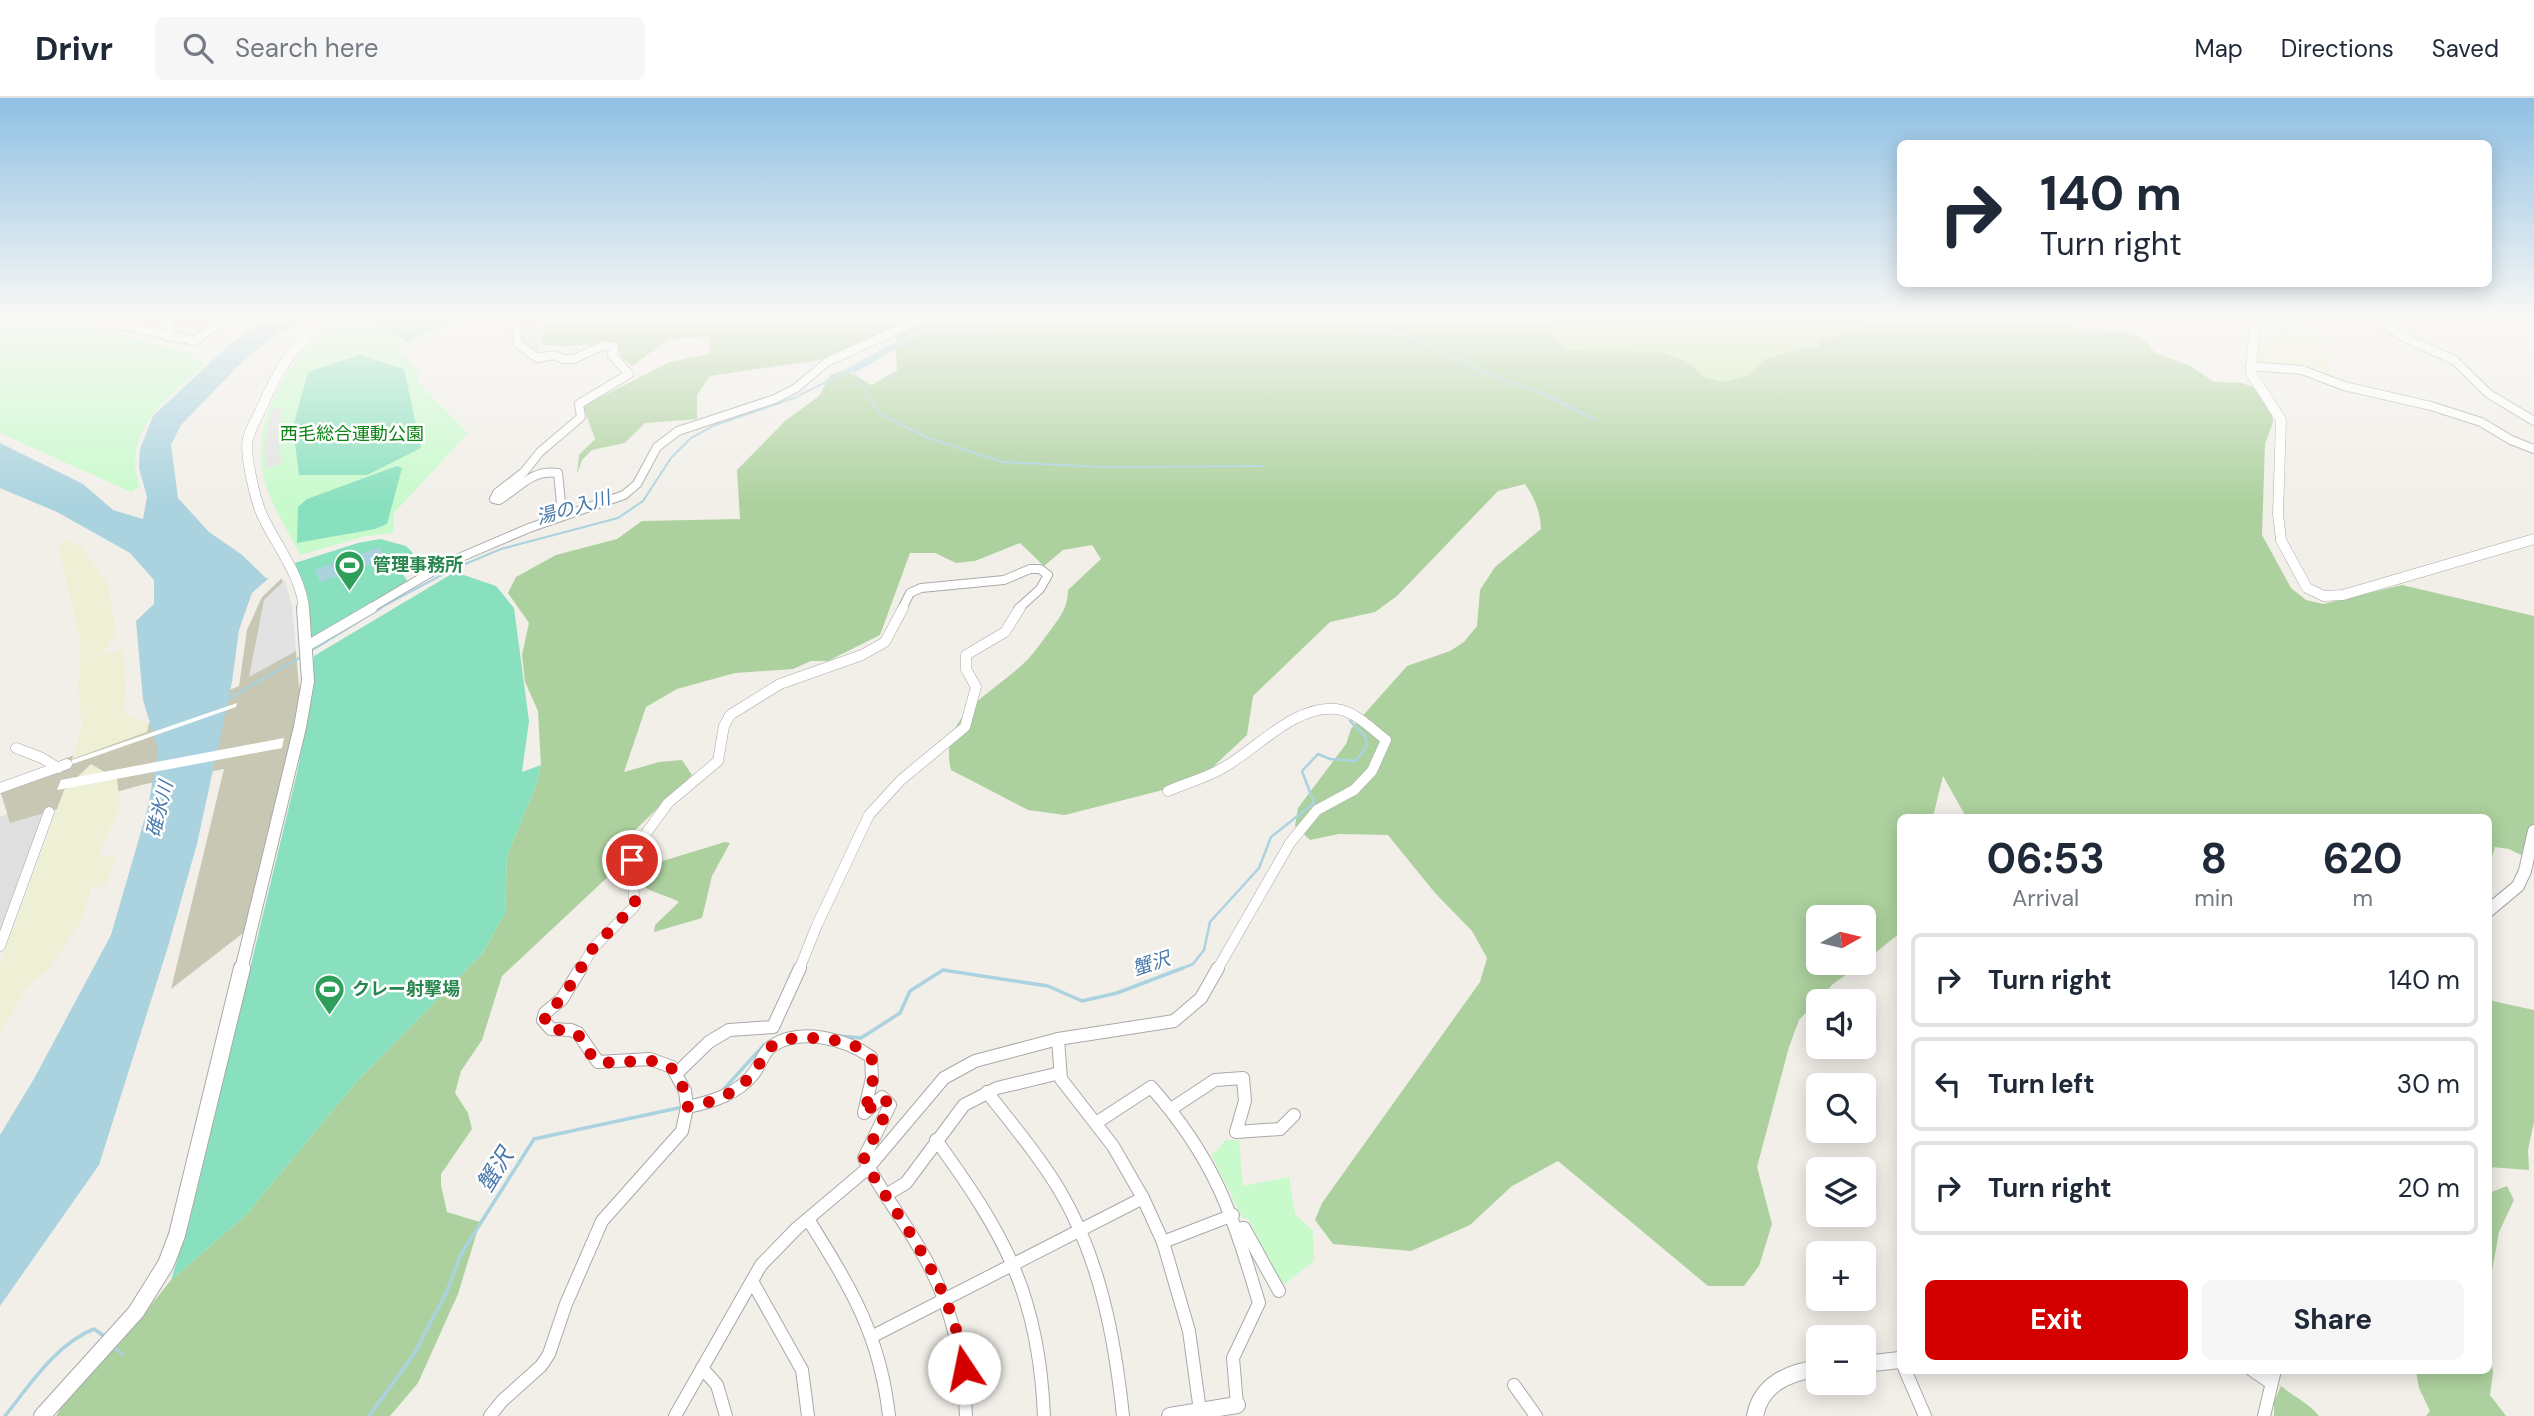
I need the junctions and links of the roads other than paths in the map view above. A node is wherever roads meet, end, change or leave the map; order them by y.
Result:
1 (274, 380) edge
2 (620, 380) edge
3 (806, 380) edge
4 (2255, 380) edge
5 (2327, 380) edge
6 (2475, 380) edge
7 (2534, 421) edge
8 (2534, 449) edge
9 (552, 519) junction
10 (2534, 539) edge
11 (308, 651) junction
12 (16, 748) dead end
13 (0, 788) edge
14 (1168, 791) dead end
15 (49, 812) dead end
16 (2534, 831) edge
17 (2492, 908) edge
18 (0, 946) edge
19 (1058, 1039) junction
20 (677, 1073) junction
21 (1060, 1073) junction
22 (987, 1092) junction
23 (687, 1107) junction
24 (1171, 1109) junction
25 (1294, 1115) dead end
26 (1096, 1123) junction
27 (936, 1140) junction
28 (868, 1168) junction
29 (886, 1195) junction
30 (1143, 1198) junction
31 (808, 1219) junction
32 (1235, 1222) junction
33 (1080, 1231) junction
34 (1163, 1242) junction
35 (1013, 1265) junction
36 (752, 1281) junction
37 (1279, 1291) dead end
38 (946, 1299) junction
39 (875, 1335) junction
40 (1897, 1360) edge
41 (1876, 1363) edge
42 (702, 1368) junction
43 (1806, 1369) edge
44 (1907, 1374) edge
45 (2273, 1377) edge
46 (1514, 1385) dead end
47 (1237, 1405) joint
48 (1200, 1411) junction
49 (41, 1416) edge
50 (491, 1416) edge
51 (675, 1416) edge
52 (726, 1416) edge
53 (808, 1416) edge
54 (889, 1416) edge
55 (967, 1416) edge
56 (1044, 1416) edge
57 (1123, 1416) edge
58 (1170, 1416) edge
59 (1536, 1416) edge
60 (1755, 1416) edge
61 (1924, 1416) edge
62 (2264, 1416) edge

1 - 11 street
2 - 9 street
3 - 9 street
4 - 10 street
5 - 8 street
6 - 7 street
9 - 11 street
11 - 49 street
12 - 13 street
14 - 19 street
15 - 18 street
16 - 17 street
19 - 21 street
19 - 28 street
20 - 20 street
20 - 23 street
21 - 22 street
21 - 26 street
22 - 27 street
22 - 33 street
23 - 28 street
23 - 50 street
24 - 25 street
24 - 26 street
24 - 32 street
26 - 30 street
27 - 29 street
27 - 35 street
28 - 29 street
28 - 31 street
29 - 38 street
30 - 33 street
30 - 34 street
31 - 36 street
31 - 39 street
32 - 34 street
32 - 37 street
32 - 47 street
33 - 35 street
33 - 57 street
34 - 48 street
35 - 38 street
35 - 56 street
36 - 42 street
36 - 53 street
38 - 39 street
38 - 55 street
39 - 54 street
40 - 41 street
42 - 51 street
42 - 52 street
43 - 60 street
44 - 61 street
45 - 62 street
46 - 59 street
47 - 48 street
48 - 58 street

